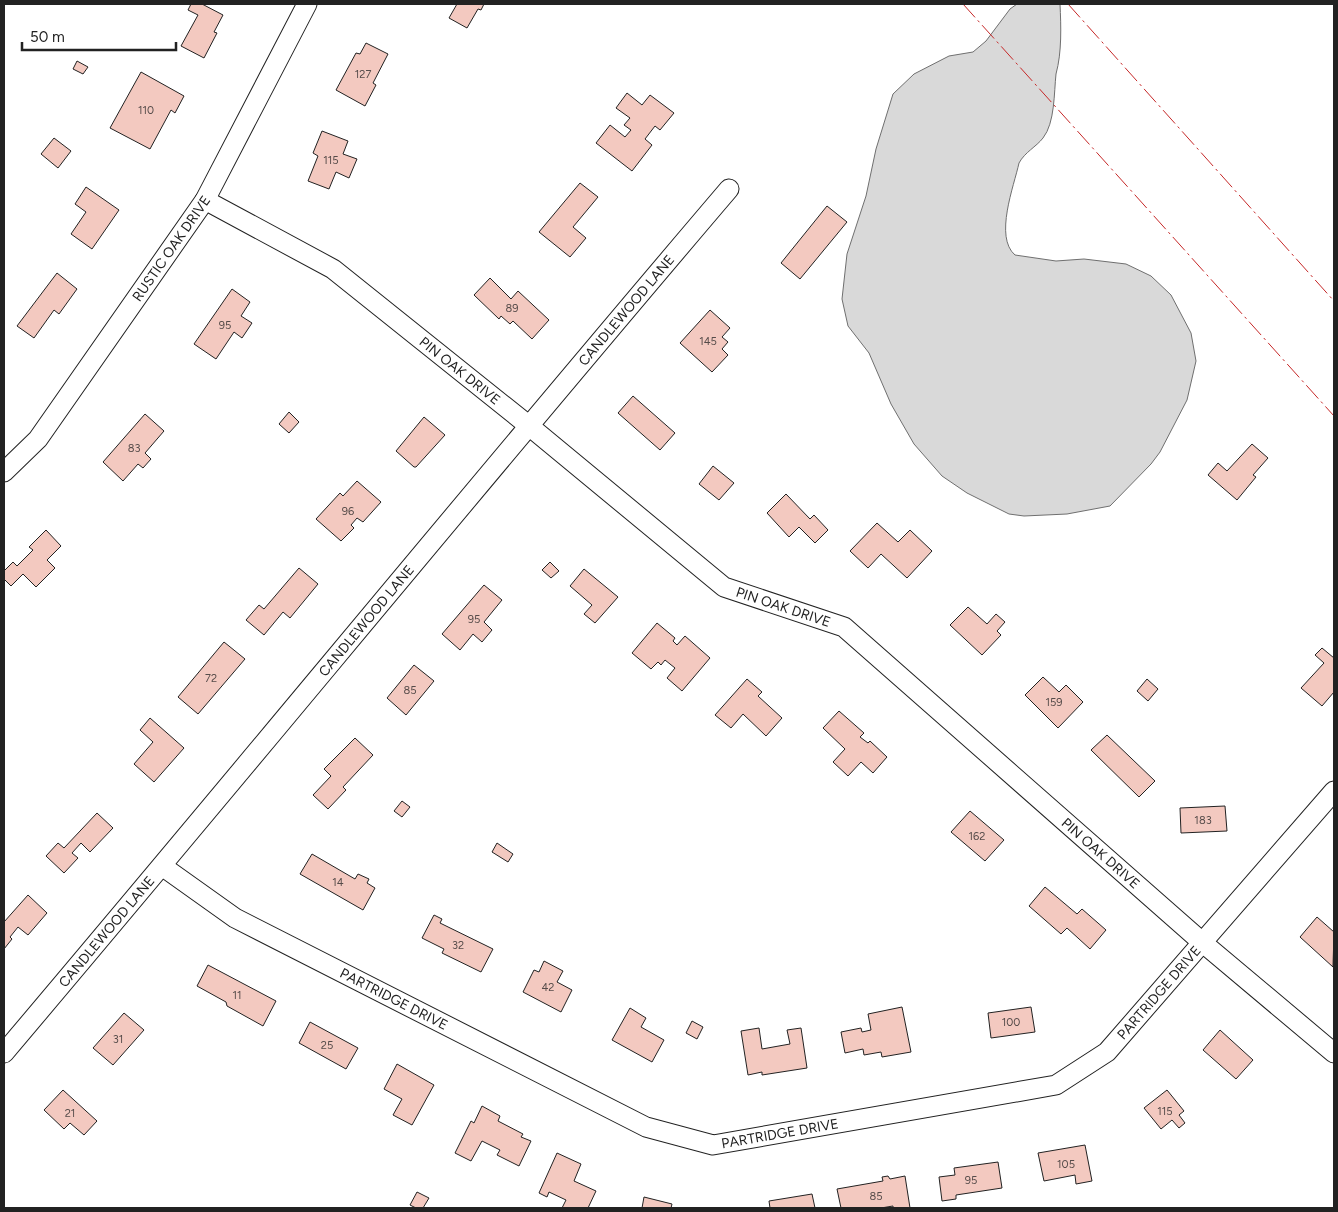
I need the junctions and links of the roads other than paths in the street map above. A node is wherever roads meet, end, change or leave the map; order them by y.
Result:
1 (307, 4) edge
2 (729, 189) dead end
3 (205, 200) junction
4 (528, 425) junction
5 (4, 472) edge
6 (1334, 792) edge
7 (162, 866) junction
8 (1203, 943) junction
9 (4, 1053) edge
10 (1334, 1053) edge

1 - 3 street, RUSTIC OAK DRIVE
2 - 4 street, CANDLEWOOD LANE
3 - 4 street, PIN OAK DRIVE
3 - 5 street, RUSTIC OAK DRIVE
4 - 7 street, CANDLEWOOD LANE
4 - 8 street, PIN OAK DRIVE
6 - 8 street, PARTRIDGE DRIVE
7 - 8 street, PARTRIDGE DRIVE
7 - 9 street, CANDLEWOOD LANE
8 - 10 street, PIN OAK DRIVE

